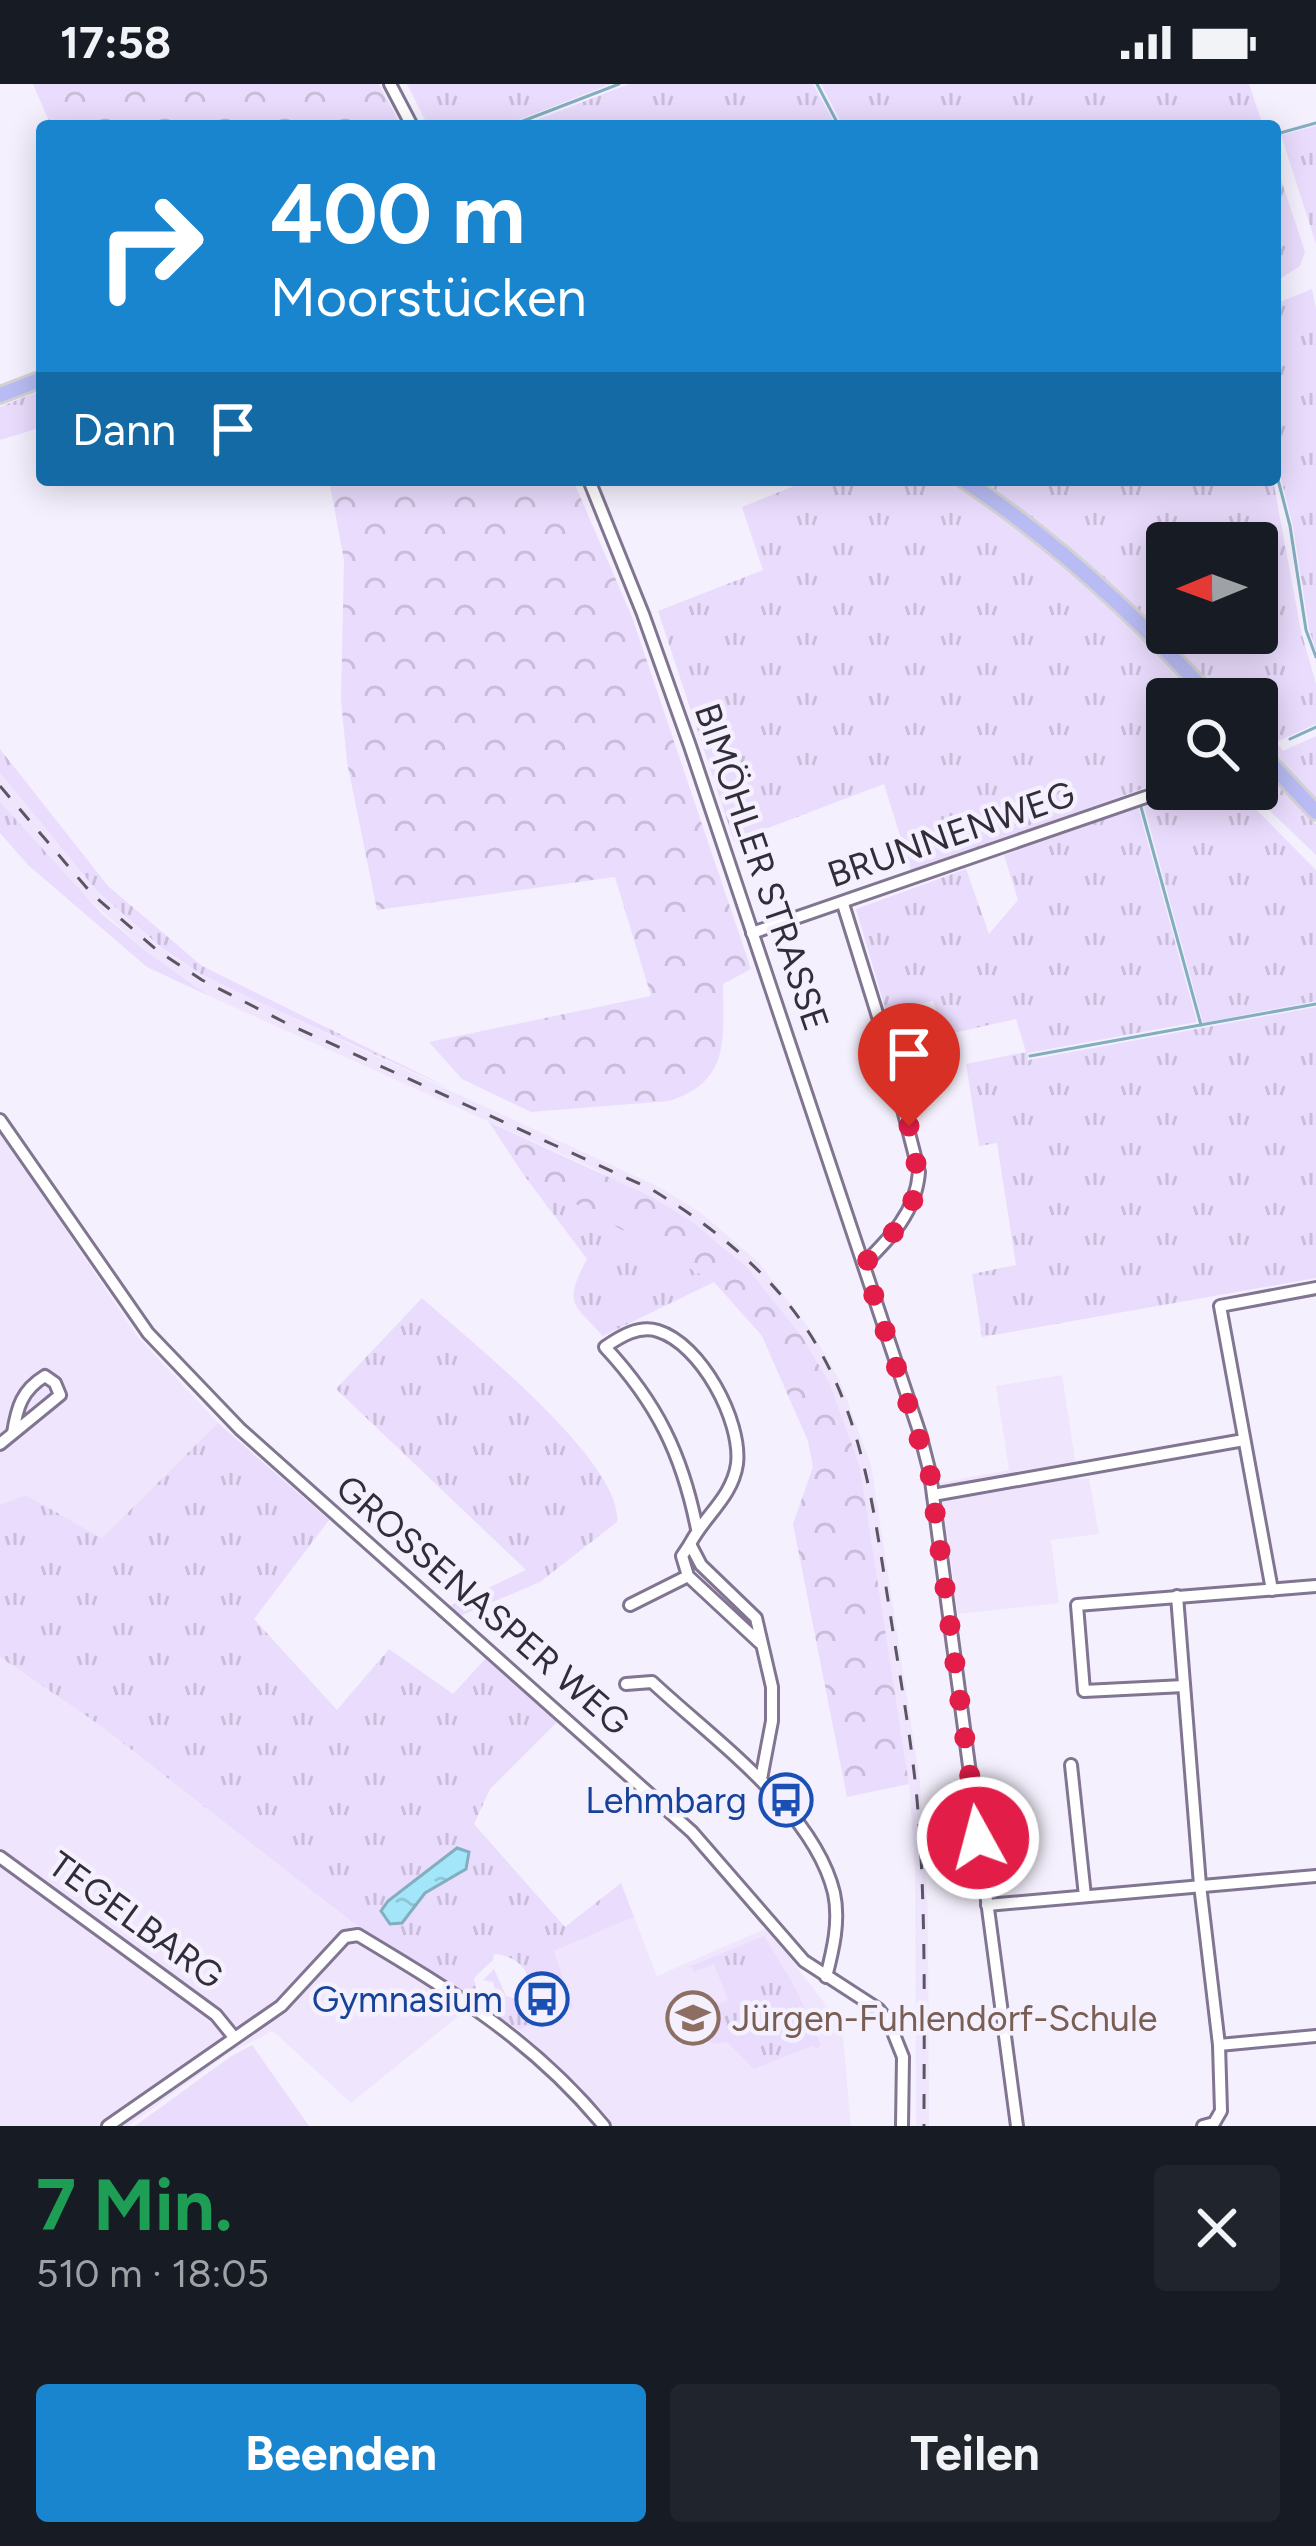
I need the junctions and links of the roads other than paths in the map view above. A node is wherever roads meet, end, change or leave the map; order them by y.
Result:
1 (390, 84) edge
2 (409, 120) edge
3 (36, 381) edge
4 (0, 395) edge
5 (591, 486) edge
6 (973, 486) edge
7 (1191, 678) edge
8 (1278, 771) edge
9 (1146, 797) edge
10 (1316, 812) edge
11 (843, 904) junction
12 (752, 932) junction
13 (0, 1120) edge
14 (864, 1264) junction
15 (1316, 1288) edge
16 (13, 1433) junction
17 (1244, 1440) junction
18 (0, 1444) edge
19 (933, 1495) junction
20 (697, 1528) junction
21 (690, 1544) junction
22 (688, 1576) junction
23 (1316, 1586) edge
24 (1272, 1590) junction
25 (1177, 1596) junction
26 (630, 1605) dead end
27 (760, 1643) junction
28 (626, 1684) dead end
29 (1184, 1686) junction
30 (1071, 1765) dead end
31 (761, 1779) junction
32 (0, 1858) edge
33 (1316, 1876) edge
34 (1200, 1885) junction
35 (1085, 1896) junction
36 (987, 1905) junction
37 (826, 1977) junction
38 (233, 2036) junction
39 (1316, 2036) edge
40 (1219, 2045) junction
41 (108, 2126) edge
42 (604, 2126) edge
43 (902, 2126) edge
44 (1018, 2126) edge
45 (1203, 2126) edge

1 - 2 street
3 - 4 main road
5 - 12 street, BIMÖHLER STRASSE
6 - 7 main road
8 - 10 main road
9 - 11 street, BRUNNENWEG
11 - 12 street, BRUNNENWEG
11 - 14 street
12 - 14 street, BIMÖHLER STRASSE
13 - 37 street, GROSSENASPER WEG
14 - 19 street, BIMÖHLER STRASSE
15 - 17 street
16 - 16 street
16 - 18 street
17 - 19 street
17 - 24 street
19 - 36 street, BIMÖHLER STRASSE
20 - 20 street
20 - 21 street
21 - 22 street
21 - 27 street
22 - 26 street
22 - 27 street
23 - 24 street
24 - 25 street
25 - 29 street
25 - 29 street
27 - 31 street
28 - 31 street
29 - 34 street
30 - 35 street
31 - 37 street
32 - 38 street, TEGELBARG
33 - 34 street
34 - 35 street
34 - 40 street
35 - 36 street
36 - 44 street, BIMÖHLER STRASSE
37 - 43 street, GROSSENASPER WEG
38 - 41 street, TEGELBARG
38 - 42 street, TEGELBARG
39 - 40 street
40 - 45 street

